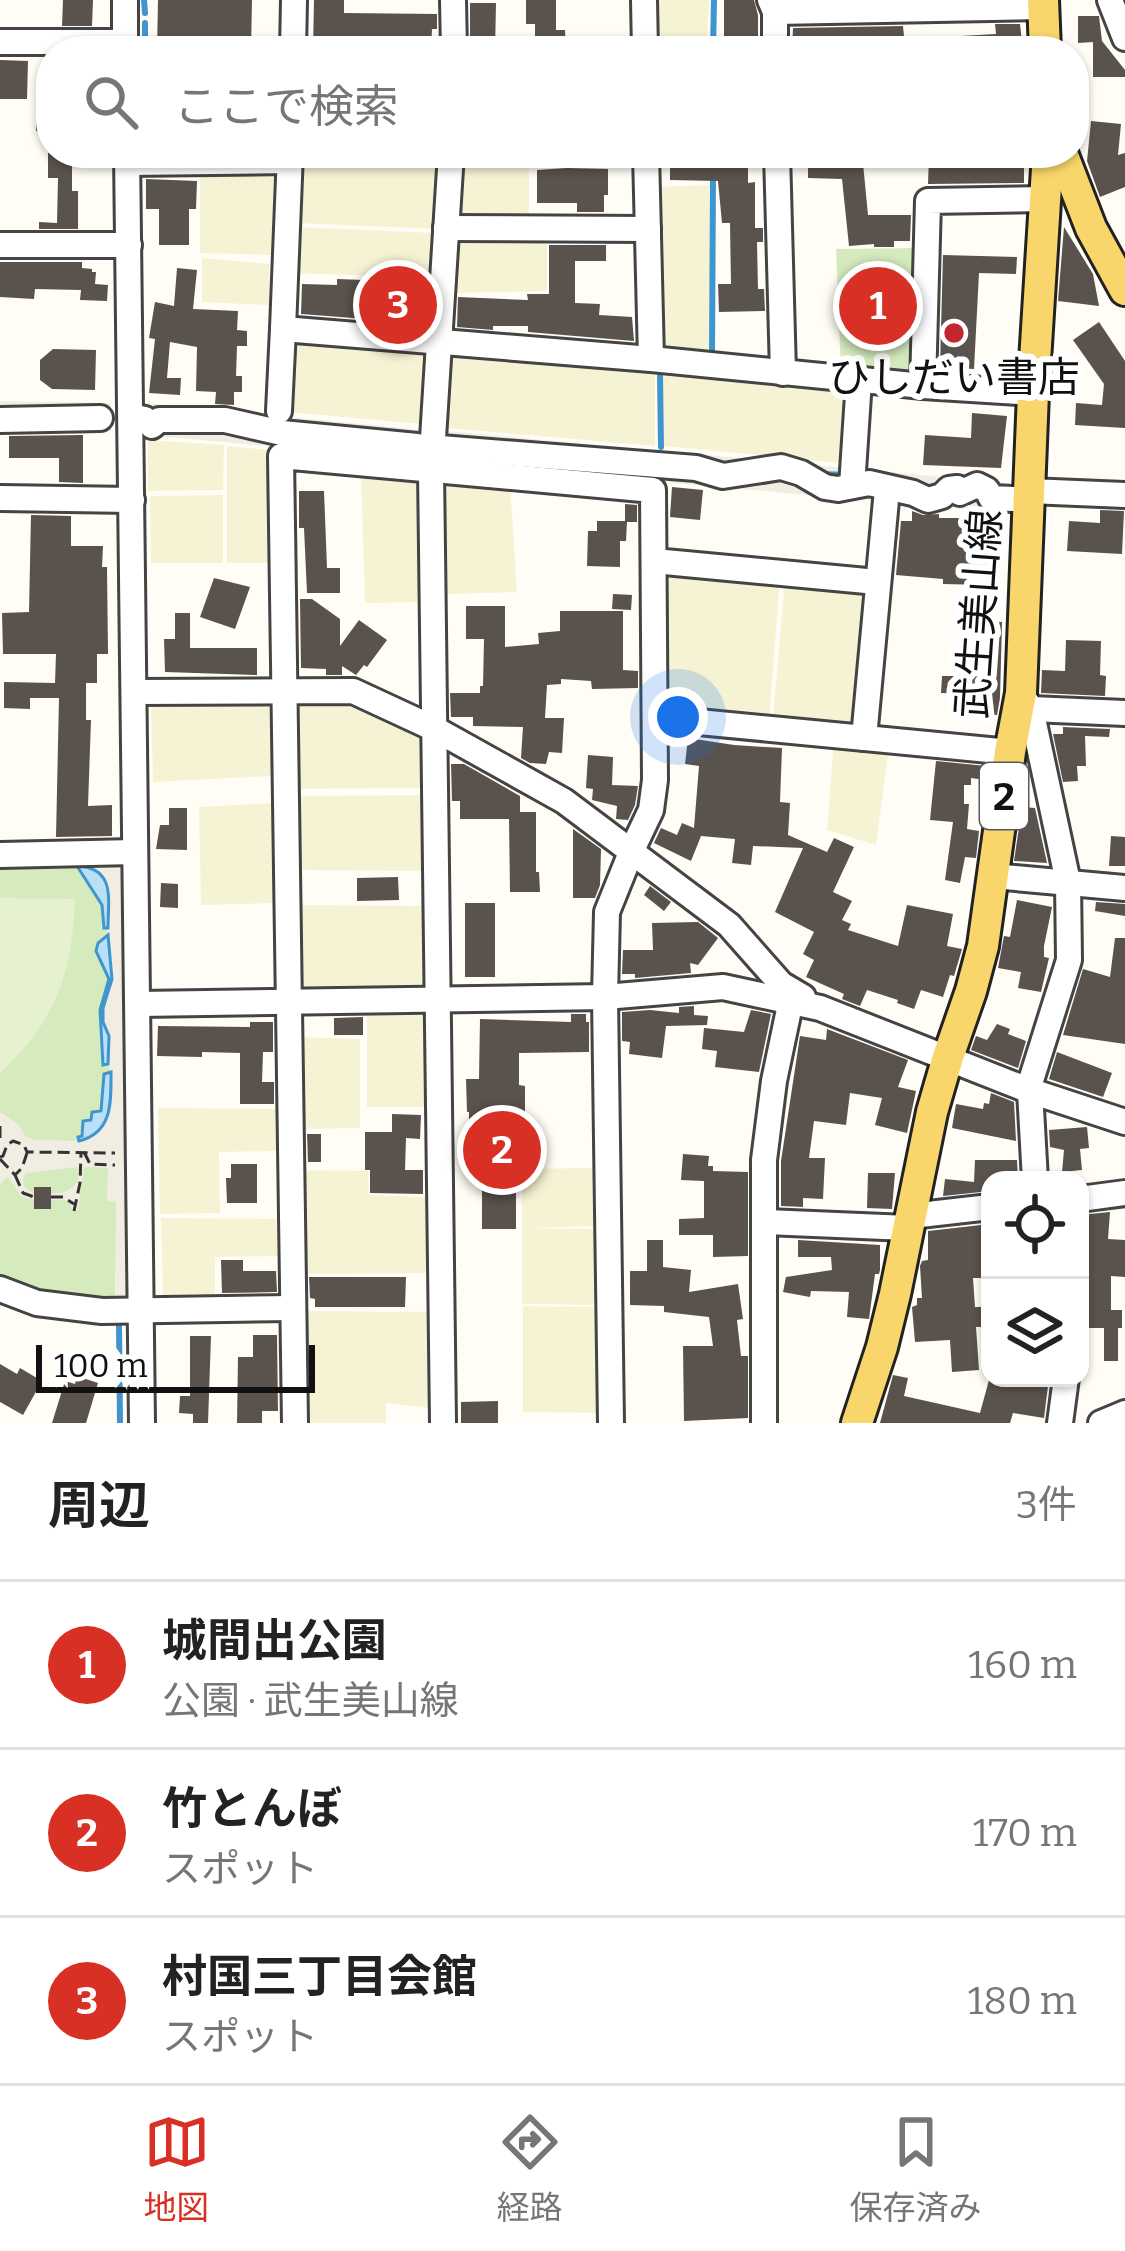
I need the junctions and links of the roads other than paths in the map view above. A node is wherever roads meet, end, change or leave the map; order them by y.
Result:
1 (125, 0) edge
2 (294, 0) edge
3 (453, 0) edge
4 (644, 0) edge
5 (1110, 0) edge
6 (1043, 4) edge
7 (772, 6) edge
8 (125, 36) edge
9 (293, 36) edge
10 (454, 36) edge
11 (645, 36) edge
12 (774, 36) edge
13 (1044, 36) edge
14 (1125, 38) edge
15 (0, 43) edge
16 (36, 44) edge
17 (127, 168) edge
18 (290, 168) edge
19 (450, 168) edge
20 (646, 168) edge
21 (777, 168) edge
22 (1047, 168) edge
23 (1067, 168) edge
24 (1046, 200) junction
25 (446, 228) junction
26 (648, 229) junction
27 (0, 245) edge
28 (129, 245) junction
29 (1125, 290) edge
30 (283, 329) junction
31 (441, 342) junction
32 (651, 359) junction
33 (783, 373) junction
34 (859, 380) junction
35 (923, 386) junction
36 (1033, 393) junction
37 (280, 410) dead end
38 (0, 420) edge
39 (430, 454) junction
40 (852, 475) junction
41 (1125, 495) edge
42 (1011, 496) junction
43 (0, 498) edge
44 (132, 500) junction
45 (886, 500) dead end
46 (654, 561) junction
47 (878, 582) junction
48 (283, 690) junction
49 (134, 692) junction
50 (1026, 701) junction
51 (1125, 713) edge
52 (657, 718) junction
53 (434, 729) junction
54 (864, 738) junction
55 (1010, 752) junction
56 (632, 850) junction
57 (135, 852) junction
58 (0, 855) edge
59 (993, 876) junction
60 (1068, 882) junction
61 (1125, 888) edge
62 (605, 997) junction
63 (439, 1000) junction
64 (791, 1000) junction
65 (288, 1002) junction
66 (139, 1004) junction
67 (820, 1007) junction
68 (948, 1057) junction
69 (1029, 1090) junction
70 (1125, 1122) edge
71 (1034, 1171) edge
72 (1125, 1192) edge
73 (1089, 1198) edge
74 (981, 1209) edge
75 (766, 1222) junction
76 (910, 1222) junction
77 (0, 1288) edge
78 (291, 1308) junction
79 (142, 1309) junction
80 (1065, 1387) edge
81 (1125, 1413) edge
82 (142, 1423) edge
83 (295, 1423) edge
84 (443, 1423) edge
85 (611, 1423) edge
86 (764, 1423) edge
87 (857, 1423) edge
88 (1060, 1423) edge
89 (1101, 1423) edge

1 - 8 street
2 - 9 street
3 - 10 street
4 - 11 street
5 - 14 street
6 - 7 street
6 - 13 main road
7 - 12 street
15 - 16 street
17 - 28 street
18 - 30 street
19 - 25 street
20 - 26 street
21 - 33 street
22 - 24 main road, 武生美山線 / 2
23 - 29 main road
24 - 35 street
24 - 36 main road, 武生美山線 / 2
25 - 26 street
25 - 31 street
26 - 32 street
27 - 28 street
28 - 44 street
30 - 31 street
30 - 37 street
31 - 32 street
31 - 39 street
32 - 33 street
33 - 34 street
34 - 35 street
34 - 40 street
35 - 36 street
36 - 42 main road, 武生美山線 / 2
38 - 39 street
39 - 40 street
39 - 46 street
39 - 48 street
39 - 53 street
40 - 42 street
41 - 42 street
42 - 50 main road, 武生美山線 / 2
43 - 44 street
44 - 49 street
45 - 47 street
46 - 47 street
46 - 52 street
47 - 54 street
48 - 49 street
48 - 53 street
48 - 65 street
49 - 57 street
50 - 51 street
50 - 55 main road, 武生美山線 / 2
50 - 60 street
52 - 54 street
52 - 56 street
53 - 56 street
53 - 63 street
54 - 55 street
55 - 59 main road, 武生美山線 / 2
56 - 62 street
56 - 67 street
57 - 58 street
57 - 66 street
59 - 60 street
59 - 68 main road, 武生美山線 / 2
60 - 61 street
60 - 69 street
62 - 63 street
62 - 64 street
62 - 85 street
63 - 65 street
63 - 84 street
64 - 67 street
64 - 75 street
65 - 66 street
65 - 78 street
66 - 79 street
67 - 68 street
68 - 69 street
68 - 76 main road, 武生美山線 / 2
69 - 70 street
69 - 71 street
72 - 73 street
74 - 76 street
75 - 76 street
75 - 86 street
76 - 87 main road, 武生美山線 / 2
77 - 79 street
78 - 79 street
78 - 83 street
79 - 82 street
80 - 88 street
81 - 89 street

